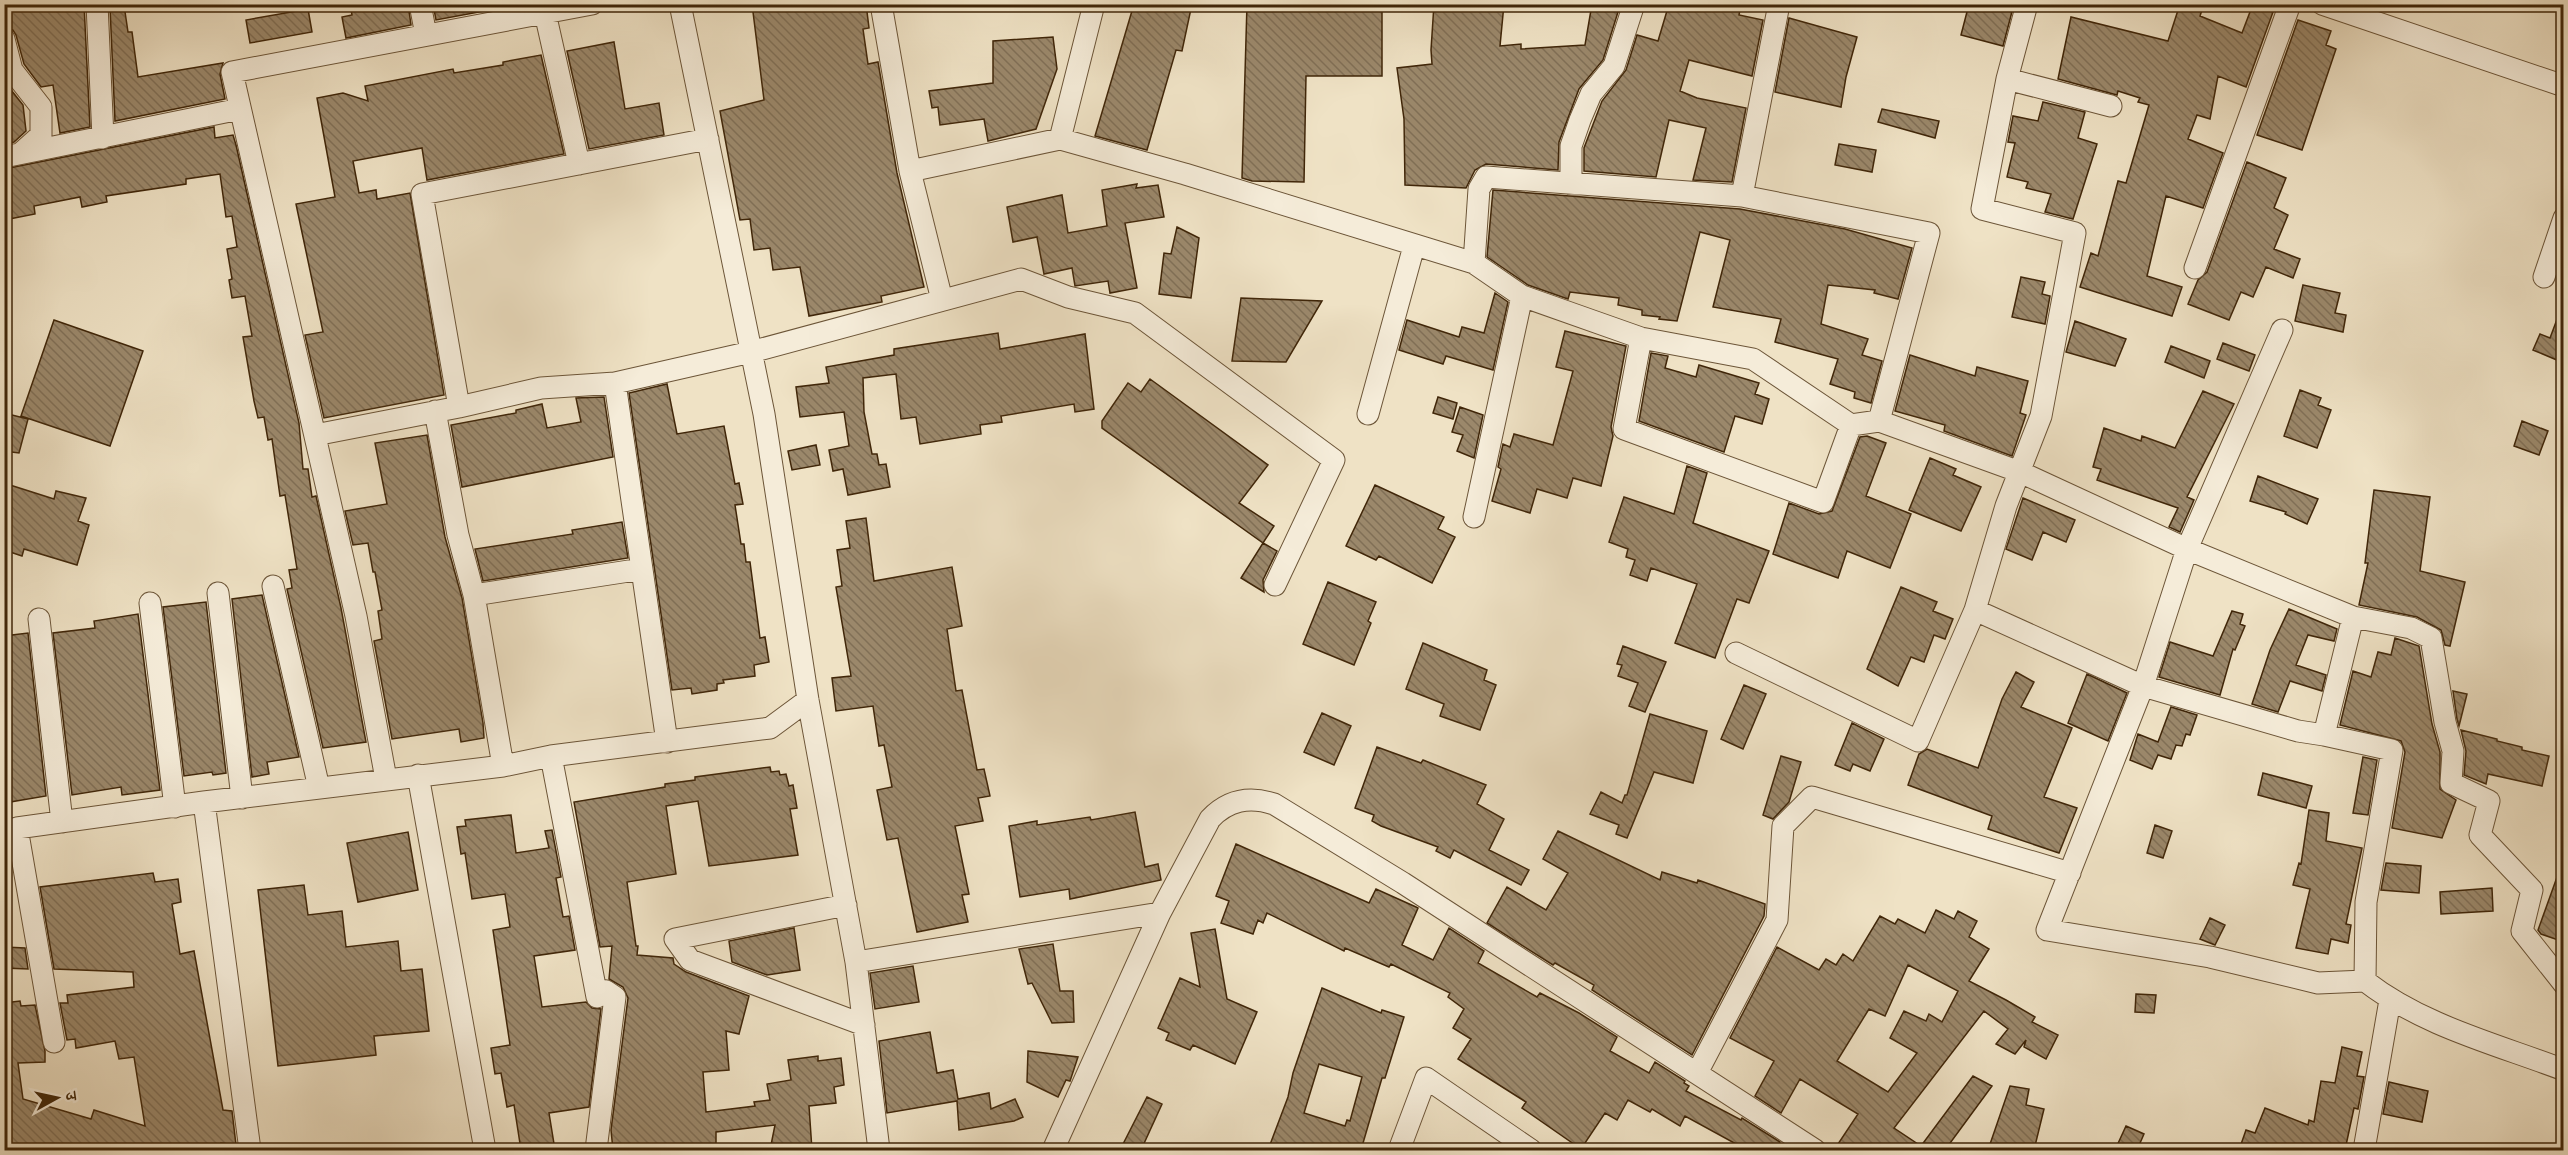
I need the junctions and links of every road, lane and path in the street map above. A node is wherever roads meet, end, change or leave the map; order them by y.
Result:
1 (97, 4) edge
2 (420, 4) edge
3 (592, 4) edge
4 (680, 4) edge
5 (881, 4) edge
6 (1094, 4) edge
7 (1634, 4) edge
8 (1779, 4) edge
9 (2026, 4) edge
10 (2290, 4) edge
11 (2322, 4) edge
12 (544, 9) edge
13 (426, 35) junction
14 (4, 39) edge
15 (2007, 80) junction
16 (2564, 86) edge
17 (2111, 106) dead end
18 (240, 109) junction
19 (104, 138) junction
20 (708, 139) junction
21 (1060, 139) junction
22 (14, 154) edge
23 (579, 164) junction
24 (910, 171) junction
25 (1571, 184) junction
26 (1742, 196) junction
27 (2564, 218) edge
28 (1414, 246) junction
29 (1474, 263) junction
30 (2195, 268) dead end
31 (2544, 277) dead end
32 (1522, 296) junction
33 (942, 300) junction
34 (2282, 330) dead end
35 (1641, 338) junction
36 (751, 352) junction
37 (615, 383) junction
38 (459, 407) junction
39 (435, 411) junction
40 (1368, 414) dead end
41 (1879, 421) junction
42 (1851, 425) junction
43 (315, 435) junction
44 (2020, 472) junction
45 (1474, 517) dead end
46 (2187, 549) junction
47 (642, 568) junction
48 (1275, 585) dead end
49 (273, 586) dead end
50 (218, 593) dead end
51 (474, 595) junction
52 (150, 603) dead end
53 (1975, 610) junction
54 (2353, 617) junction
55 (39, 619) dead end
56 (1736, 654) dead end
57 (2143, 686) junction
58 (808, 700) junction
59 (2324, 735) junction
60 (667, 742) junction
61 (551, 756) junction
62 (503, 765) junction
63 (418, 775) junction
64 (386, 779) junction
65 (319, 788) junction
66 (242, 798) junction
67 (204, 802) junction
68 (175, 807) junction
69 (62, 822) junction
70 (11, 830) edge
71 (2070, 873) junction
72 (846, 905) junction
73 (1160, 913) junction
74 (856, 962) junction
75 (2365, 981) junction
76 (2564, 984) edge
77 (2390, 1000) junction
78 (864, 1025) junction
79 (54, 1042) dead end
80 (2564, 1070) edge
81 (1697, 1073) junction
82 (250, 1150) edge
83 (485, 1150) edge
84 (597, 1150) edge
85 (879, 1150) edge
86 (1053, 1150) edge
87 (1399, 1150) edge
88 (1531, 1150) edge
89 (1815, 1150) edge
90 (2364, 1150) edge

1 - 19 street
2 - 13 street
3 - 12 street
4 - 20 street
5 - 24 street
6 - 21 street
7 - 25 street
8 - 26 street
9 - 15 street
10 - 30 street
11 - 16 street
12 - 13 street
12 - 23 street
13 - 18 street
14 - 22 street
15 - 17 street
15 - 44 street
18 - 19 street
18 - 43 street
19 - 22 street
20 - 23 street
20 - 36 street
21 - 24 street
21 - 28 street
23 - 38 street
24 - 33 street
25 - 26 street
25 - 29 street
26 - 41 street
27 - 31 street
28 - 29 street
28 - 40 street
29 - 32 street
32 - 35 street
32 - 45 street
33 - 36 street
33 - 48 street
34 - 46 street
35 - 42 street
35 - 42 street
36 - 37 street
36 - 58 street
37 - 38 street
37 - 47 street
38 - 39 street
39 - 43 street
39 - 51 street
41 - 42 street
41 - 44 street
43 - 64 street
44 - 46 street
44 - 53 street
46 - 54 street
46 - 57 street
47 - 51 street
47 - 60 street
49 - 65 street
50 - 66 street
51 - 62 street
52 - 68 street
53 - 56 street
53 - 57 street
54 - 59 street
54 - 76 street
55 - 69 street
57 - 59 street
57 - 71 street
58 - 60 street
58 - 72 street
59 - 75 street
60 - 61 street
61 - 62 street
61 - 84 street
62 - 63 street
63 - 64 street
63 - 83 street
64 - 65 street
65 - 66 street
66 - 67 street
67 - 68 street
67 - 82 street
68 - 69 street
69 - 70 street
70 - 79 street
71 - 75 street
71 - 81 street
72 - 74 street
72 - 78 street
73 - 74 street
73 - 81 street
73 - 86 street
74 - 78 street
75 - 77 street
77 - 80 street
77 - 90 street
78 - 85 street
81 - 89 street
87 - 88 street

